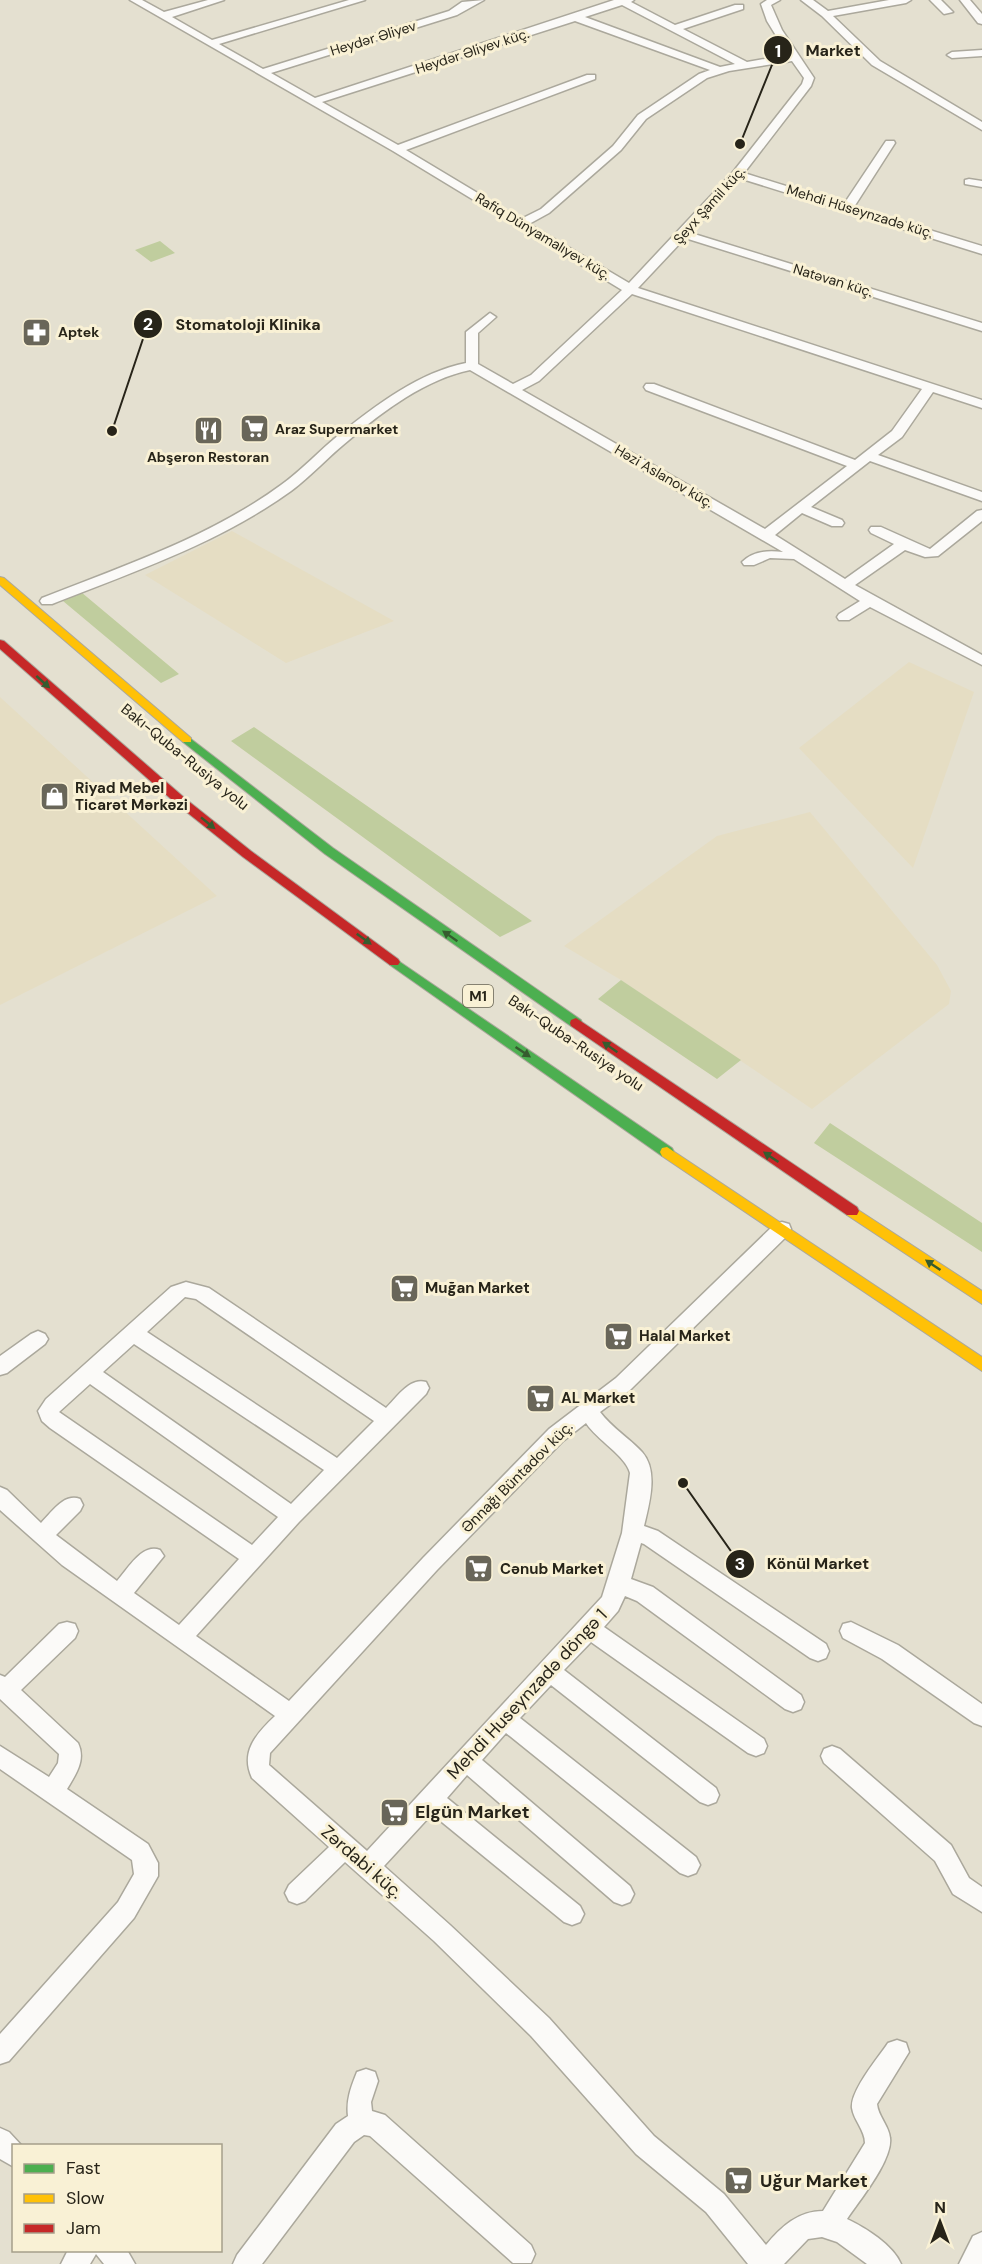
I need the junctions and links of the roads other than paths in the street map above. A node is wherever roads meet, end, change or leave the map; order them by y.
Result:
1 (135, 0) edge
2 (219, 0) edge
3 (360, 0) edge
4 (479, 0) edge
5 (775, 0) edge
6 (806, 0) edge
7 (906, 0) edge
8 (935, 0) edge
9 (965, 0) edge
10 (624, 1) edge
11 (739, 7) dead end
12 (948, 12) dead end
13 (826, 14) junction
14 (163, 16) junction
15 (980, 16) edge
16 (578, 18) junction
17 (676, 28) junction
18 (212, 43) junction
19 (982, 53) edge
20 (952, 55) dead end
21 (795, 57) junction
22 (746, 65) junction
23 (719, 70) junction
24 (263, 72) junction
25 (591, 77) dead end
26 (315, 101) junction
27 (982, 127) edge
28 (890, 143) dead end
29 (397, 148) junction
30 (737, 174) junction
31 (969, 182) dead end
32 (982, 184) edge
33 (848, 207) junction
34 (522, 223) junction
35 (683, 234) junction
36 (982, 250) edge
37 (630, 289) junction
38 (490, 317) dead end
39 (982, 327) edge
40 (472, 366) junction
41 (650, 387) dead end
42 (930, 387) junction
43 (514, 390) junction
44 (982, 404) edge
45 (869, 456) junction
46 (857, 465) junction
47 (982, 497) edge
48 (801, 508) junction
49 (982, 513) edge
50 (837, 523) dead end
51 (876, 530) dead end
52 (766, 535) junction
53 (904, 544) junction
54 (798, 554) junction
55 (749, 562) dead end
56 (0, 580) edge
57 (846, 585) junction
58 (43, 597) joint
59 (870, 601) junction
60 (64, 615) dead end
61 (844, 617) dead end
62 (0, 643) edge
63 (982, 661) edge
64 (782, 1229) junction
65 (982, 1298) edge
66 (133, 1333) junction
67 (38, 1339) dead end
68 (982, 1365) edge
69 (0, 1367) edge
70 (90, 1373) junction
71 (419, 1388) dead end
72 (588, 1410) junction
73 (387, 1419) junction
74 (338, 1469) junction
75 (0, 1496) edge
76 (73, 1505) dead end
77 (291, 1516) junction
78 (632, 1532) junction
79 (42, 1536) junction
80 (153, 1556) dead end
81 (254, 1558) junction
82 (619, 1584) junction
83 (118, 1595) junction
84 (589, 1629) junction
85 (67, 1631) dead end
86 (851, 1631) dead end
87 (180, 1639) junction
88 (818, 1651) dead end
89 (549, 1672) junction
90 (3, 1687) edge
91 (794, 1701) dead end
92 (291, 1715) junction
93 (982, 1716) edge
94 (505, 1719) junction
95 (756, 1746) dead end
96 (0, 1755) edge
97 (832, 1756) dead end
98 (466, 1760) junction
99 (53, 1792) junction
100 (708, 1795) dead end
101 (430, 1798) junction
102 (345, 1847) junction
103 (688, 1864) dead end
104 (368, 1866) junction
105 (297, 1893) dead end
106 (621, 1894) dead end
107 (982, 1900) edge
108 (572, 1914) dead end
109 (0, 2052) edge
110 (897, 2052) dead end
111 (366, 2081) dead end
112 (361, 2122) junction
113 (0, 2141) edge
114 (12, 2153) edge
115 (830, 2224) junction
116 (982, 2245) edge
117 (83, 2252) edge
118 (110, 2252) edge
119 (522, 2254) dead end
120 (74, 2264) edge
121 (122, 2264) edge
122 (246, 2264) edge
123 (766, 2264) edge
124 (888, 2264) edge
125 (972, 2264) edge

1 - 14 street, Rafiq Dünyamalıyev küç.
2 - 14 street
3 - 18 street
4 - 24 street, Heydər Əliyev
5 - 21 street, Şeyx Şamil küç.
6 - 13 street
7 - 13 street
8 - 12 street
9 - 15 street
10 - 16 street, Heydər Əliyev küç.
10 - 17 street
11 - 17 street
13 - 27 street
14 - 18 street, Rafiq Dünyamalıyev küç.
16 - 23 street
16 - 26 street, Heydər Əliyev küç.
17 - 22 street
18 - 24 street, Rafiq Dünyamalıyev küç.
19 - 20 street
21 - 22 street
21 - 30 street, Şeyx Şamil küç.
22 - 23 street
23 - 34 street
24 - 26 street, Rafiq Dünyamalıyev küç.
25 - 29 street
26 - 29 street, Rafiq Dünyamalıyev küç.
28 - 33 street
29 - 34 street, Rafiq Dünyamalıyev küç.
30 - 33 street, Mehdi Hüseynzadə küç.
30 - 35 street, Şeyx Şamil küç.
31 - 32 street
33 - 36 street, Mehdi Hüseynzadə küç.
34 - 37 street, Rafiq Dünyamalıyev küç.
35 - 37 street, Şeyx Şamil küç.
35 - 39 street, Natəvan küç.
37 - 42 street, Rafiq Dünyamalıyev küç.
37 - 43 street, Şeyx Şamil küç.
38 - 40 street
40 - 43 street, Həzi Aslanov küç.
40 - 58 street
41 - 46 street
42 - 44 street, Rafiq Dünyamalıyev küç.
42 - 45 street
43 - 52 street, Həzi Aslanov küç.
45 - 46 street
45 - 47 street
46 - 48 street
48 - 50 street
48 - 52 street
49 - 53 street
51 - 53 street
52 - 54 street, Həzi Aslanov küç.
53 - 57 street
54 - 55 street
54 - 57 street, Həzi Aslanov küç.
65 -> 56 highway, Bakı-Quba-Rusiya yolu / M1
57 - 59 street, Həzi Aslanov küç.
58 - 60 highway
59 - 61 street
59 - 63 street, Həzi Aslanov küç.
62 -> 64 highway
64 - 68 highway
64 - 72 street, Ənnağı Büntadov küç.
66 - 70 street
66 - 73 street
66 - 74 street
67 - 69 street
70 - 77 street
70 - 81 street
71 - 73 street
72 - 78 street, Mehdi Huseynzadə döngə 1
72 - 92 street, Ənnağı Büntadov küç.
73 - 74 street
74 - 77 street
75 - 79 street
76 - 79 street
77 - 81 street
78 - 82 street, Mehdi Huseynzadə döngə 1
78 - 88 street
79 - 83 street
80 - 83 street
81 - 87 street
82 - 84 street, Mehdi Huseynzadə döngə 1
82 - 91 street
83 - 87 street
84 - 89 street, Mehdi Huseynzadə döngə 1
84 - 95 street
85 - 90 street
86 - 93 street
87 - 92 street
89 - 94 street, Mehdi Huseynzadə döngə 1
89 - 100 street
90 - 99 street
92 - 102 street, Zərdabi küç.
94 - 98 street, Mehdi Huseynzadə döngə 1
94 - 103 street
96 - 99 street
97 - 107 street
98 - 101 street, Mehdi Huseynzadə döngə 1
98 - 106 street
99 - 109 street
101 - 104 street, Mehdi Huseynzadə döngə 1
101 - 108 street
102 - 104 street, Zərdabi küç.
102 - 105 street
104 - 123 street, Zərdabi küç.
110 - 115 street
111 - 112 street
112 - 119 street
112 - 122 street
113 - 114 street
115 - 123 street, Zərdabi küç.
115 - 124 street
116 - 125 street
117 - 120 street
118 - 121 street

